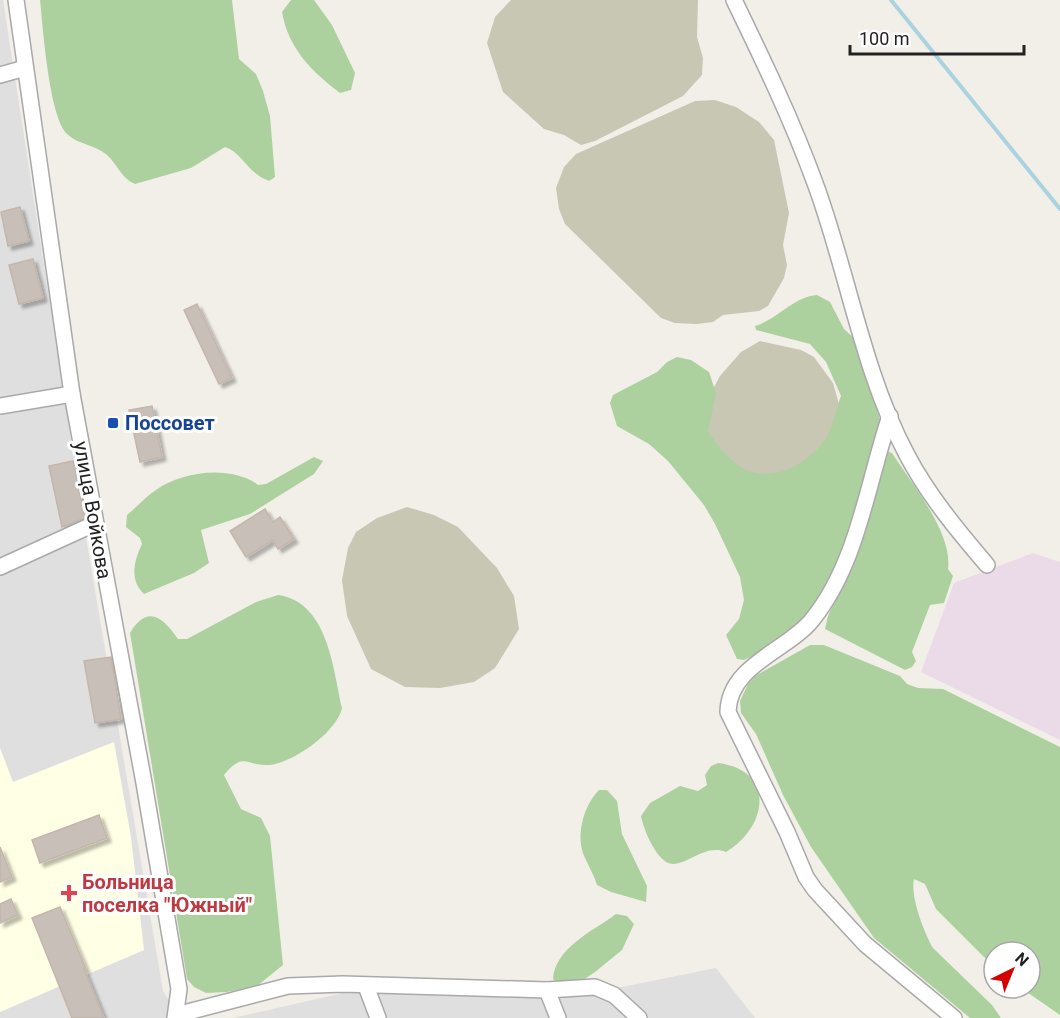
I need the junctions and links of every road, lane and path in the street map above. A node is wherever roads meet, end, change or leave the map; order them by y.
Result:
1 (16, 0) edge
2 (734, 0) edge
3 (25, 68) junction
4 (0, 75) edge
5 (72, 394) junction
6 (0, 406) edge
7 (890, 416) junction
8 (94, 524) junction
9 (987, 565) dead end
10 (0, 567) edge
11 (366, 986) junction
12 (547, 990) junction
13 (176, 1017) edge
14 (378, 1018) edge
15 (558, 1018) edge
16 (639, 1018) edge
17 (954, 1018) edge

1 - 3 street, улица Войкова
2 - 7 street
3 - 4 street
3 - 5 street, улица Войкова
5 - 6 street
5 - 8 street, улица Войкова
7 - 9 street
7 - 17 street
8 - 10 street
8 - 13 street, улица Войкова
11 - 12 street
11 - 13 street
11 - 14 street
12 - 15 street
12 - 16 street

